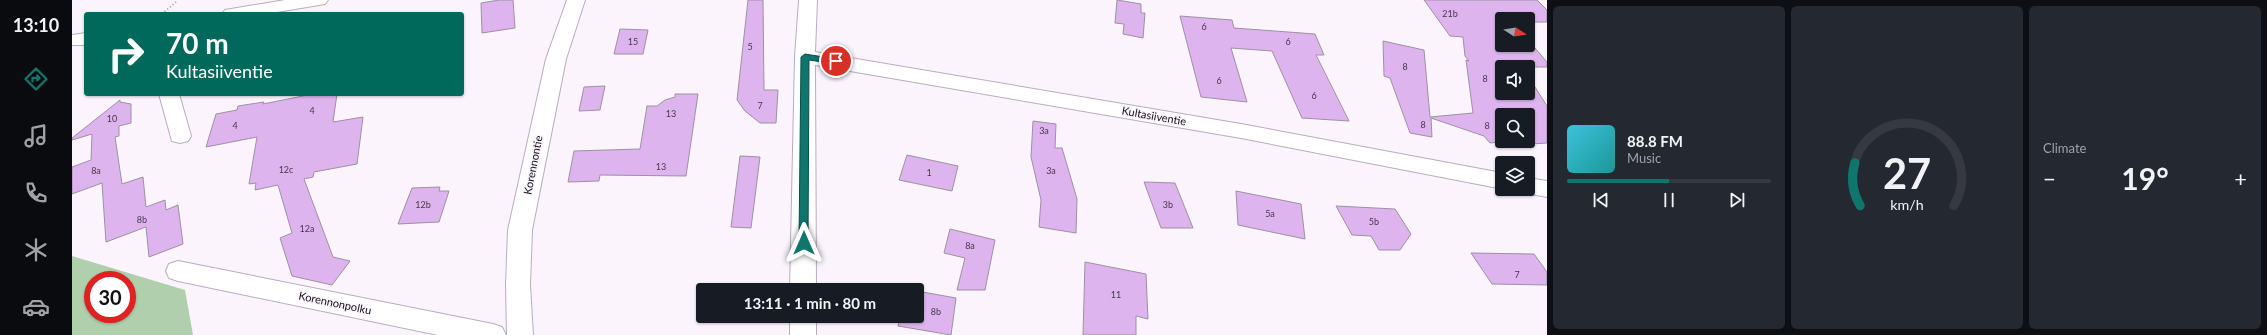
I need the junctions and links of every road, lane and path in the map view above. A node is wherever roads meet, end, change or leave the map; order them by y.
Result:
1 (319, 0) edge
2 (576, 0) edge
3 (808, 0) edge
4 (177, 1) edge
5 (164, 12) edge
6 (244, 12) edge
7 (805, 57) junction
8 (170, 96) edge
9 (180, 136) dead end
10 (1495, 180) edge
11 (1535, 187) edge
12 (1547, 189) edge
13 (178, 271) dead end
14 (803, 283) edge
15 (803, 323) edge
16 (493, 335) edge
17 (520, 335) edge
18 (803, 335) edge

1 - 6 street
2 - 17 street, Korennontie
3 - 7 street
4 - 5 path
7 - 10 street, Kultasiiventie
7 - 14 street
8 - 9 street
11 - 12 street
13 - 16 street, Korennonpolku
15 - 18 street

